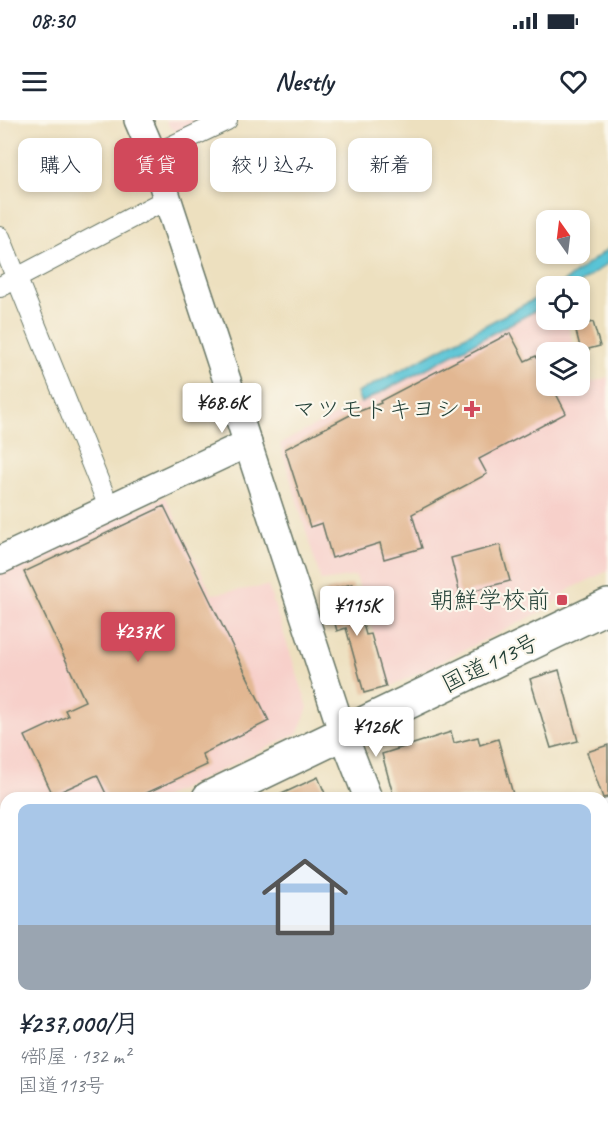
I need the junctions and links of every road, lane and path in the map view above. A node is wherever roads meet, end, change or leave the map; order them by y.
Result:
1 (138, 120) edge
2 (227, 120) edge
3 (146, 138) edge
4 (189, 138) edge
5 (165, 192) edge
6 (167, 199) junction
7 (0, 237) edge
8 (8, 283) edge
9 (248, 442) junction
10 (108, 507) junction
11 (0, 560) edge
12 (608, 606) edge
13 (343, 735) junction
14 (222, 792) edge
15 (366, 792) edge

1 - 3 street
2 - 4 street
5 - 6 street
6 - 8 street
6 - 9 street
7 - 8 street
8 - 10 street
9 - 10 street
9 - 13 street
10 - 11 street
12 - 13 highway, 国道113号
13 - 14 highway, 国道113号
13 - 15 street

